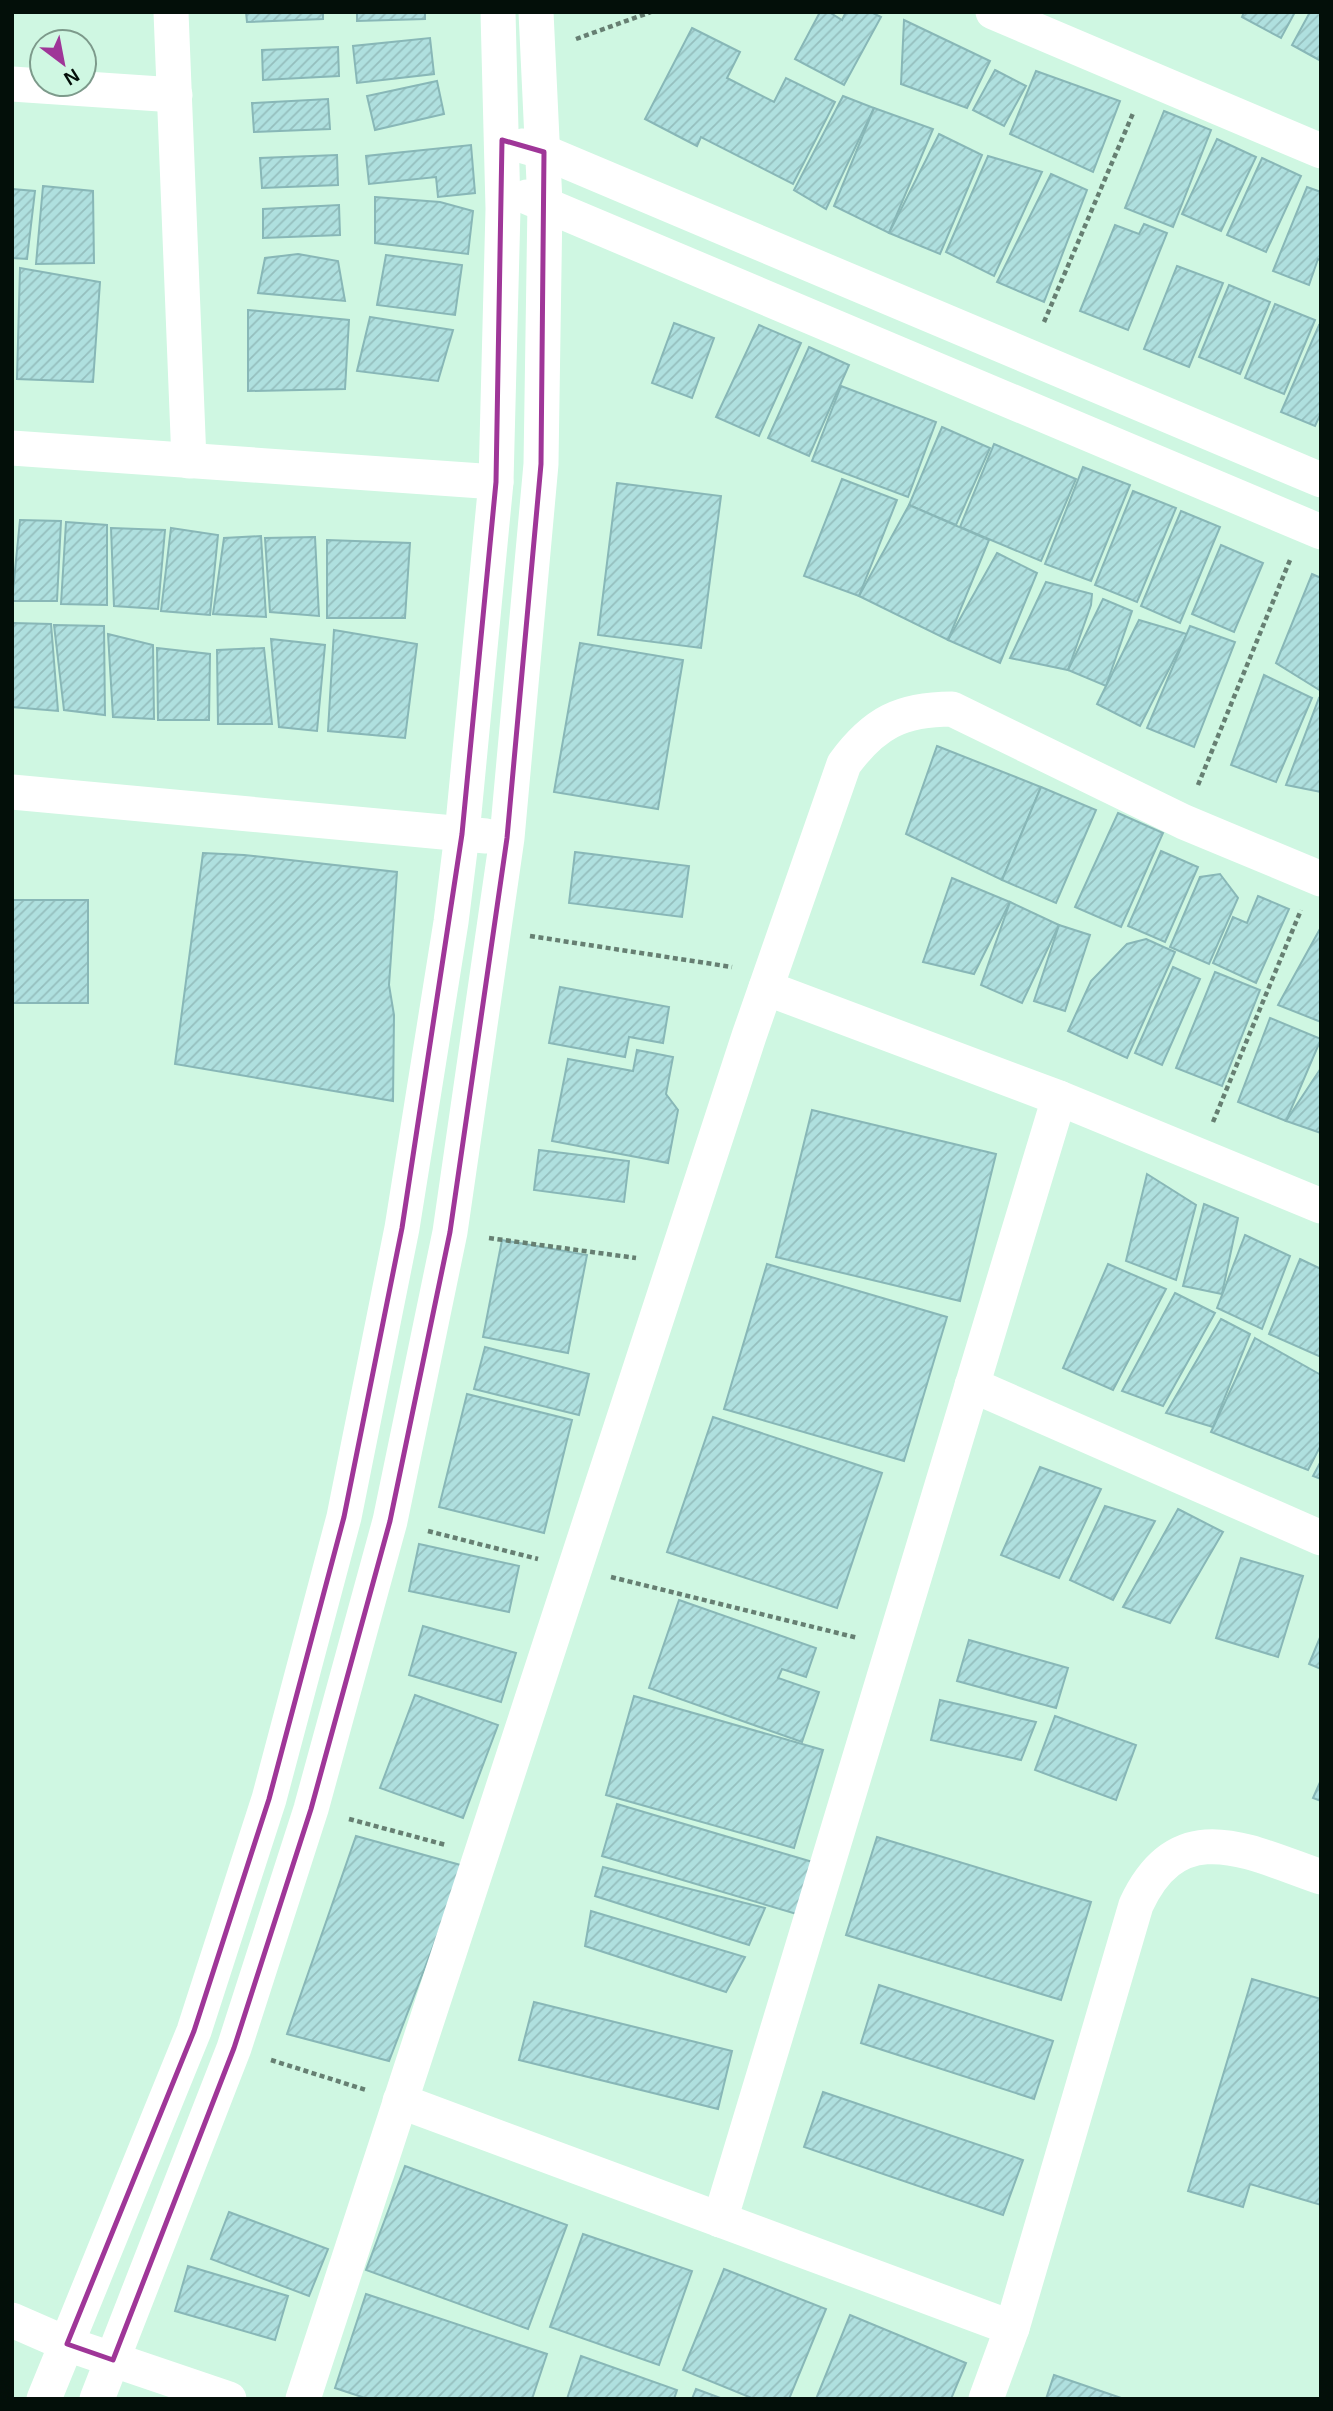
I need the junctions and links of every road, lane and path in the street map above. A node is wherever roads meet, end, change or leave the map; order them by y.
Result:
1 (171, 12) edge
2 (498, 12) edge
3 (536, 12) edge
4 (651, 12) edge
5 (993, 12) edge
6 (538, 53) junction
7 (1148, 78) junction
8 (12, 84) edge
9 (175, 95) junction
10 (502, 140) junction
11 (1321, 151) edge
12 (544, 152) junction
13 (503, 189) junction
14 (545, 203) junction
15 (1029, 357) junction
16 (12, 448) edge
17 (189, 461) junction
18 (496, 482) junction
19 (1321, 482) edge
20 (1313, 528) edge
21 (12, 792) edge
22 (1184, 822) junction
23 (462, 834) junction
24 (507, 838) junction
25 (1318, 878) edge
26 (494, 931) junction
27 (768, 981) junction
28 (1059, 1098) junction
29 (1199, 1156) junction
30 (1321, 1206) edge
31 (450, 1232) junction
32 (675, 1263) junction
33 (972, 1385) junction
34 (390, 1521) junction
35 (1321, 1538) edge
36 (575, 1568) junction
37 (893, 1647) junction
38 (311, 1809) junction
39 (481, 1855) junction
40 (1321, 1877) edge
41 (234, 2048) junction
42 (400, 2101) junction
43 (720, 2220) junction
44 (12, 2320) edge
45 (1012, 2328) junction
46 (67, 2344) junction
47 (113, 2360) junction
48 (44, 2399) edge
49 (97, 2399) edge
50 (229, 2399) edge
51 (303, 2399) edge
52 (986, 2399) edge

1 - 9 street
2 - 10 street
3 - 6 street
4 - 6 path
5 - 7 street
6 - 12 street
7 - 11 street
7 - 15 path
8 - 9 street
9 - 17 street
10 - 12 street
10 - 13 street
12 - 14 street
12 - 15 street
13 - 14 street
13 - 18 street
14 - 20 street
14 - 24 street
15 - 19 street
16 - 17 street
17 - 18 street
18 - 23 street
19 - 20 street
20 - 22 path
21 - 23 street
22 - 25 street
22 - 27 street
23 - 24 street
23 - 46 street
24 - 26 street
25 - 29 path
26 - 27 path
26 - 31 street
27 - 28 street
27 - 32 street
28 - 29 street
28 - 33 street
29 - 30 street
31 - 32 path
31 - 34 street
32 - 36 street
33 - 35 street
33 - 37 street
34 - 36 path
34 - 38 street
36 - 37 path
36 - 39 street
37 - 43 street
38 - 39 path
38 - 41 street
39 - 42 street
40 - 45 street
41 - 42 path
41 - 47 street
42 - 43 street
42 - 51 street
43 - 45 street
44 - 46 street
45 - 52 street
46 - 47 street
46 - 48 street
47 - 49 street
47 - 50 street

